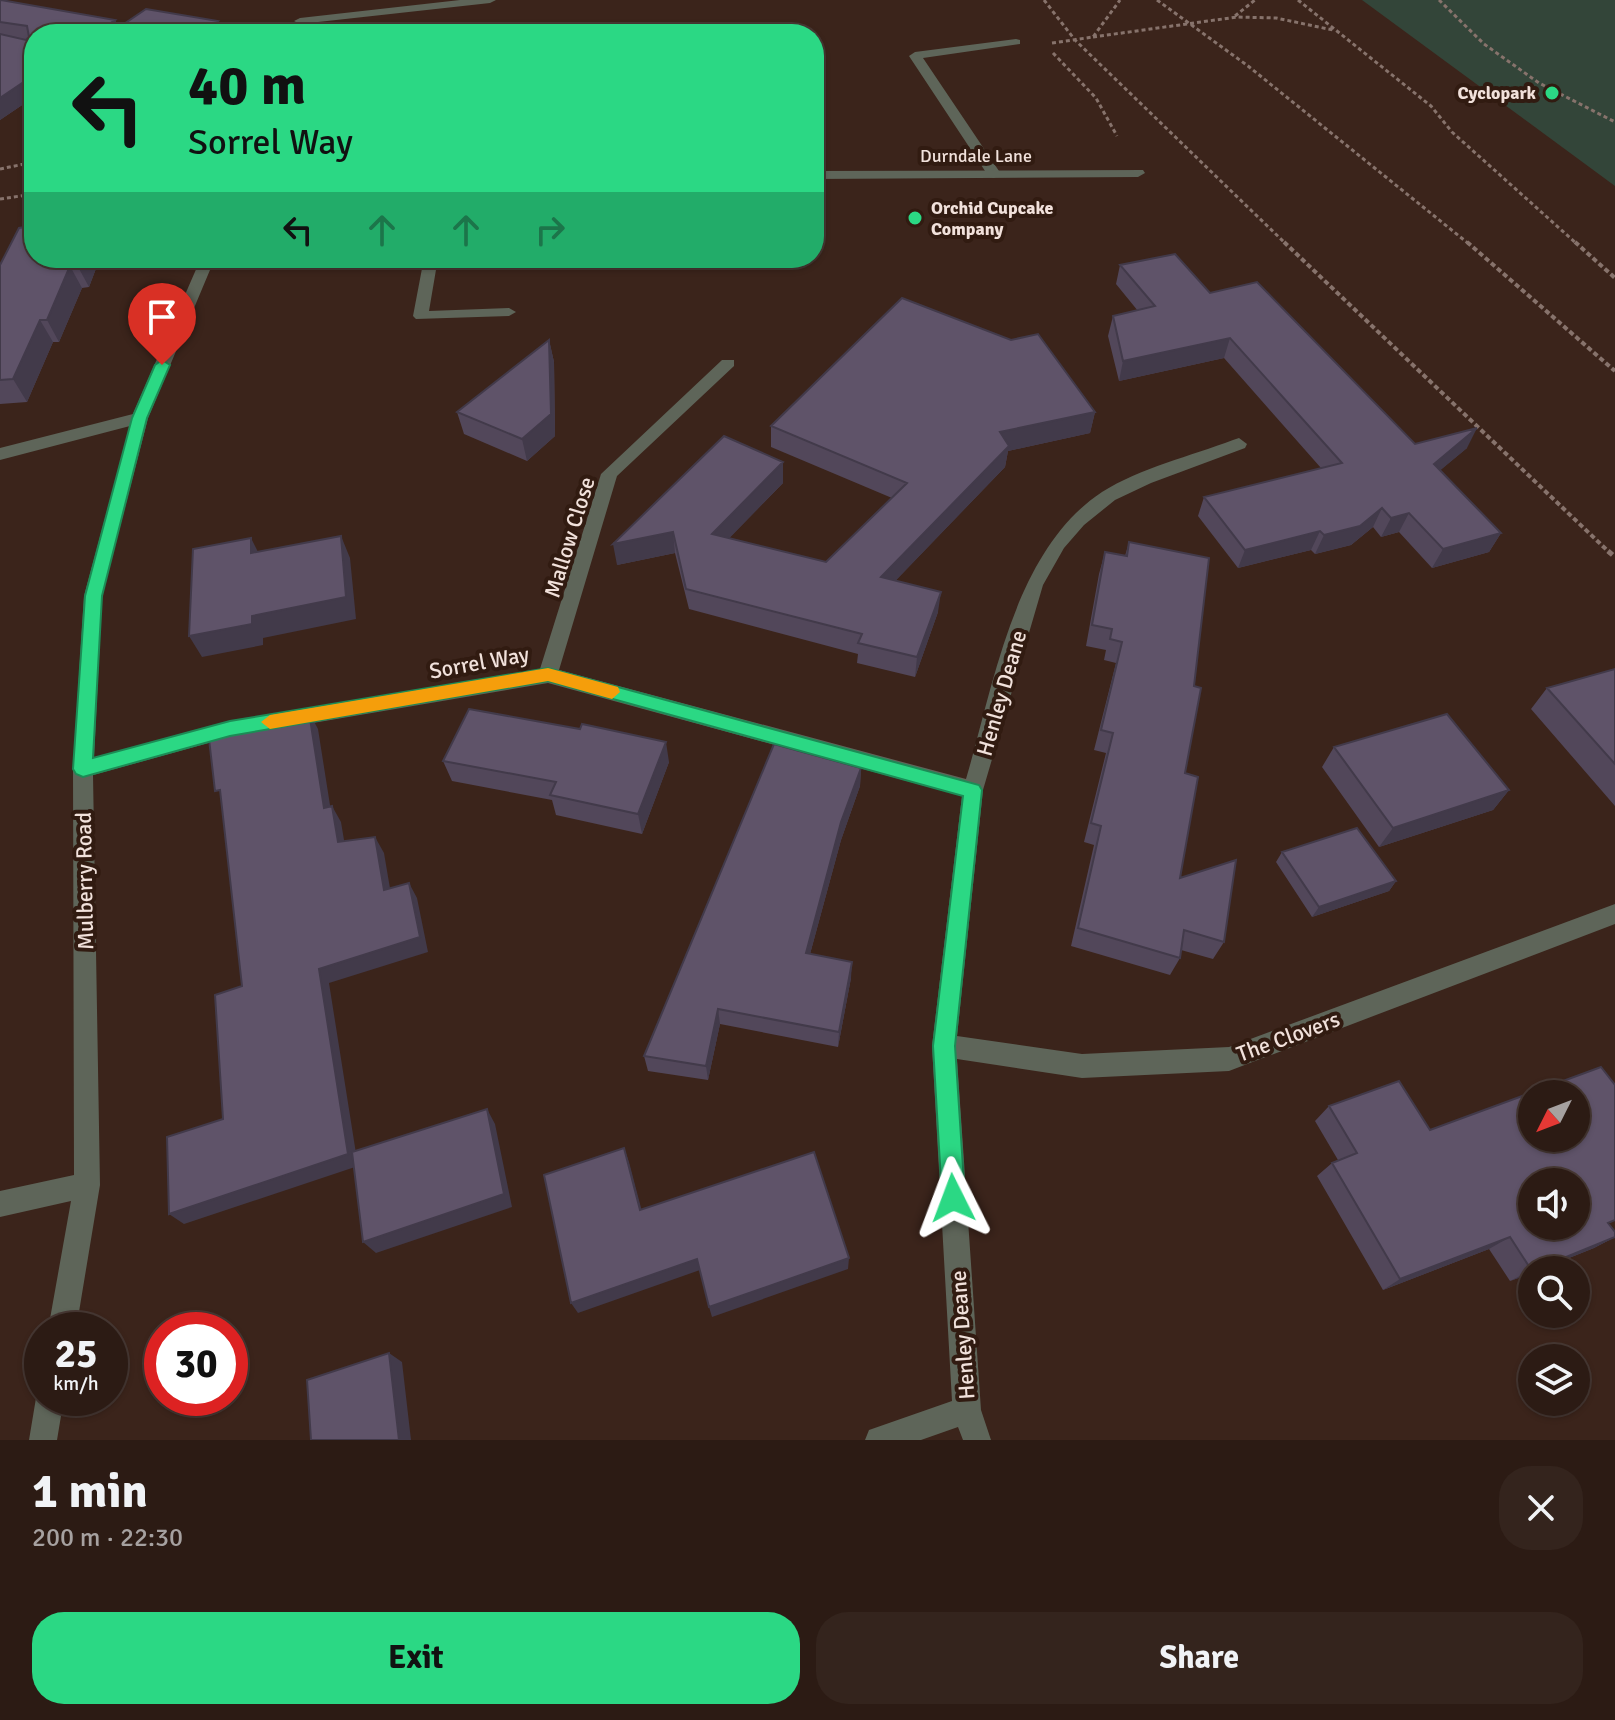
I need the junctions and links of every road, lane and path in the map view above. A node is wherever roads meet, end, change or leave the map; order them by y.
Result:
1 (490, 0) edge
2 (1044, 0) edge
3 (1120, 0) edge
4 (1157, 0) edge
5 (1255, 0) edge
6 (1298, 0) edge
7 (1439, 0) edge
8 (1235, 17) junction
9 (1186, 23) junction
10 (299, 24) edge
11 (1334, 30) junction
12 (1093, 37) junction
13 (1075, 40) junction
14 (1016, 42) dead end
15 (1615, 122) edge
16 (24, 164) edge
17 (0, 169) edge
18 (1138, 173) joint
19 (994, 174) junction
20 (824, 175) edge
21 (24, 195) edge
22 (0, 199) edge
23 (204, 268) edge
24 (429, 268) edge
25 (1615, 278) edge
26 (509, 312) dead end
27 (728, 363) dead end
28 (1615, 371) edge
29 (140, 418) junction
30 (1239, 444) dead end
31 (0, 454) edge
32 (1615, 557) edge
33 (548, 675) junction
34 (83, 769) junction
35 (973, 790) junction
36 (1615, 914) edge
37 (944, 1046) junction
38 (87, 1185) junction
39 (0, 1204) edge
40 (65, 1312) edge
41 (967, 1410) junction
42 (47, 1416) edge
43 (43, 1440) edge
44 (879, 1440) edge
45 (977, 1440) edge

1 - 10 street
2 - 13 path
3 - 12 path
4 - 9 path
5 - 8 path
6 - 11 path
7 - 15 path
8 - 9 path
8 - 11 path
9 - 12 path
9 - 28 path
11 - 25 path
12 - 13 path
13 - 18 path
13 - 32 path
14 - 19 street
16 - 17 path
18 - 19 street, Durndale Lane
19 - 20 street, Durndale Lane
21 - 22 path
23 - 29 street, Mulberry Road
24 - 26 street
27 - 33 street, Mallow Close
29 - 31 street
29 - 34 street, Mulberry Road
30 - 35 street, Henley Deane
33 - 34 street, Sorrel Way
33 - 35 street, Sorrel Way
34 - 38 street, Mulberry Road
35 - 37 street, Henley Deane
36 - 37 street, The Clovers
37 - 41 street, Henley Deane
38 - 39 street
38 - 40 street, Mulberry Road
41 - 44 street
41 - 45 street, Henley Deane
42 - 43 street

